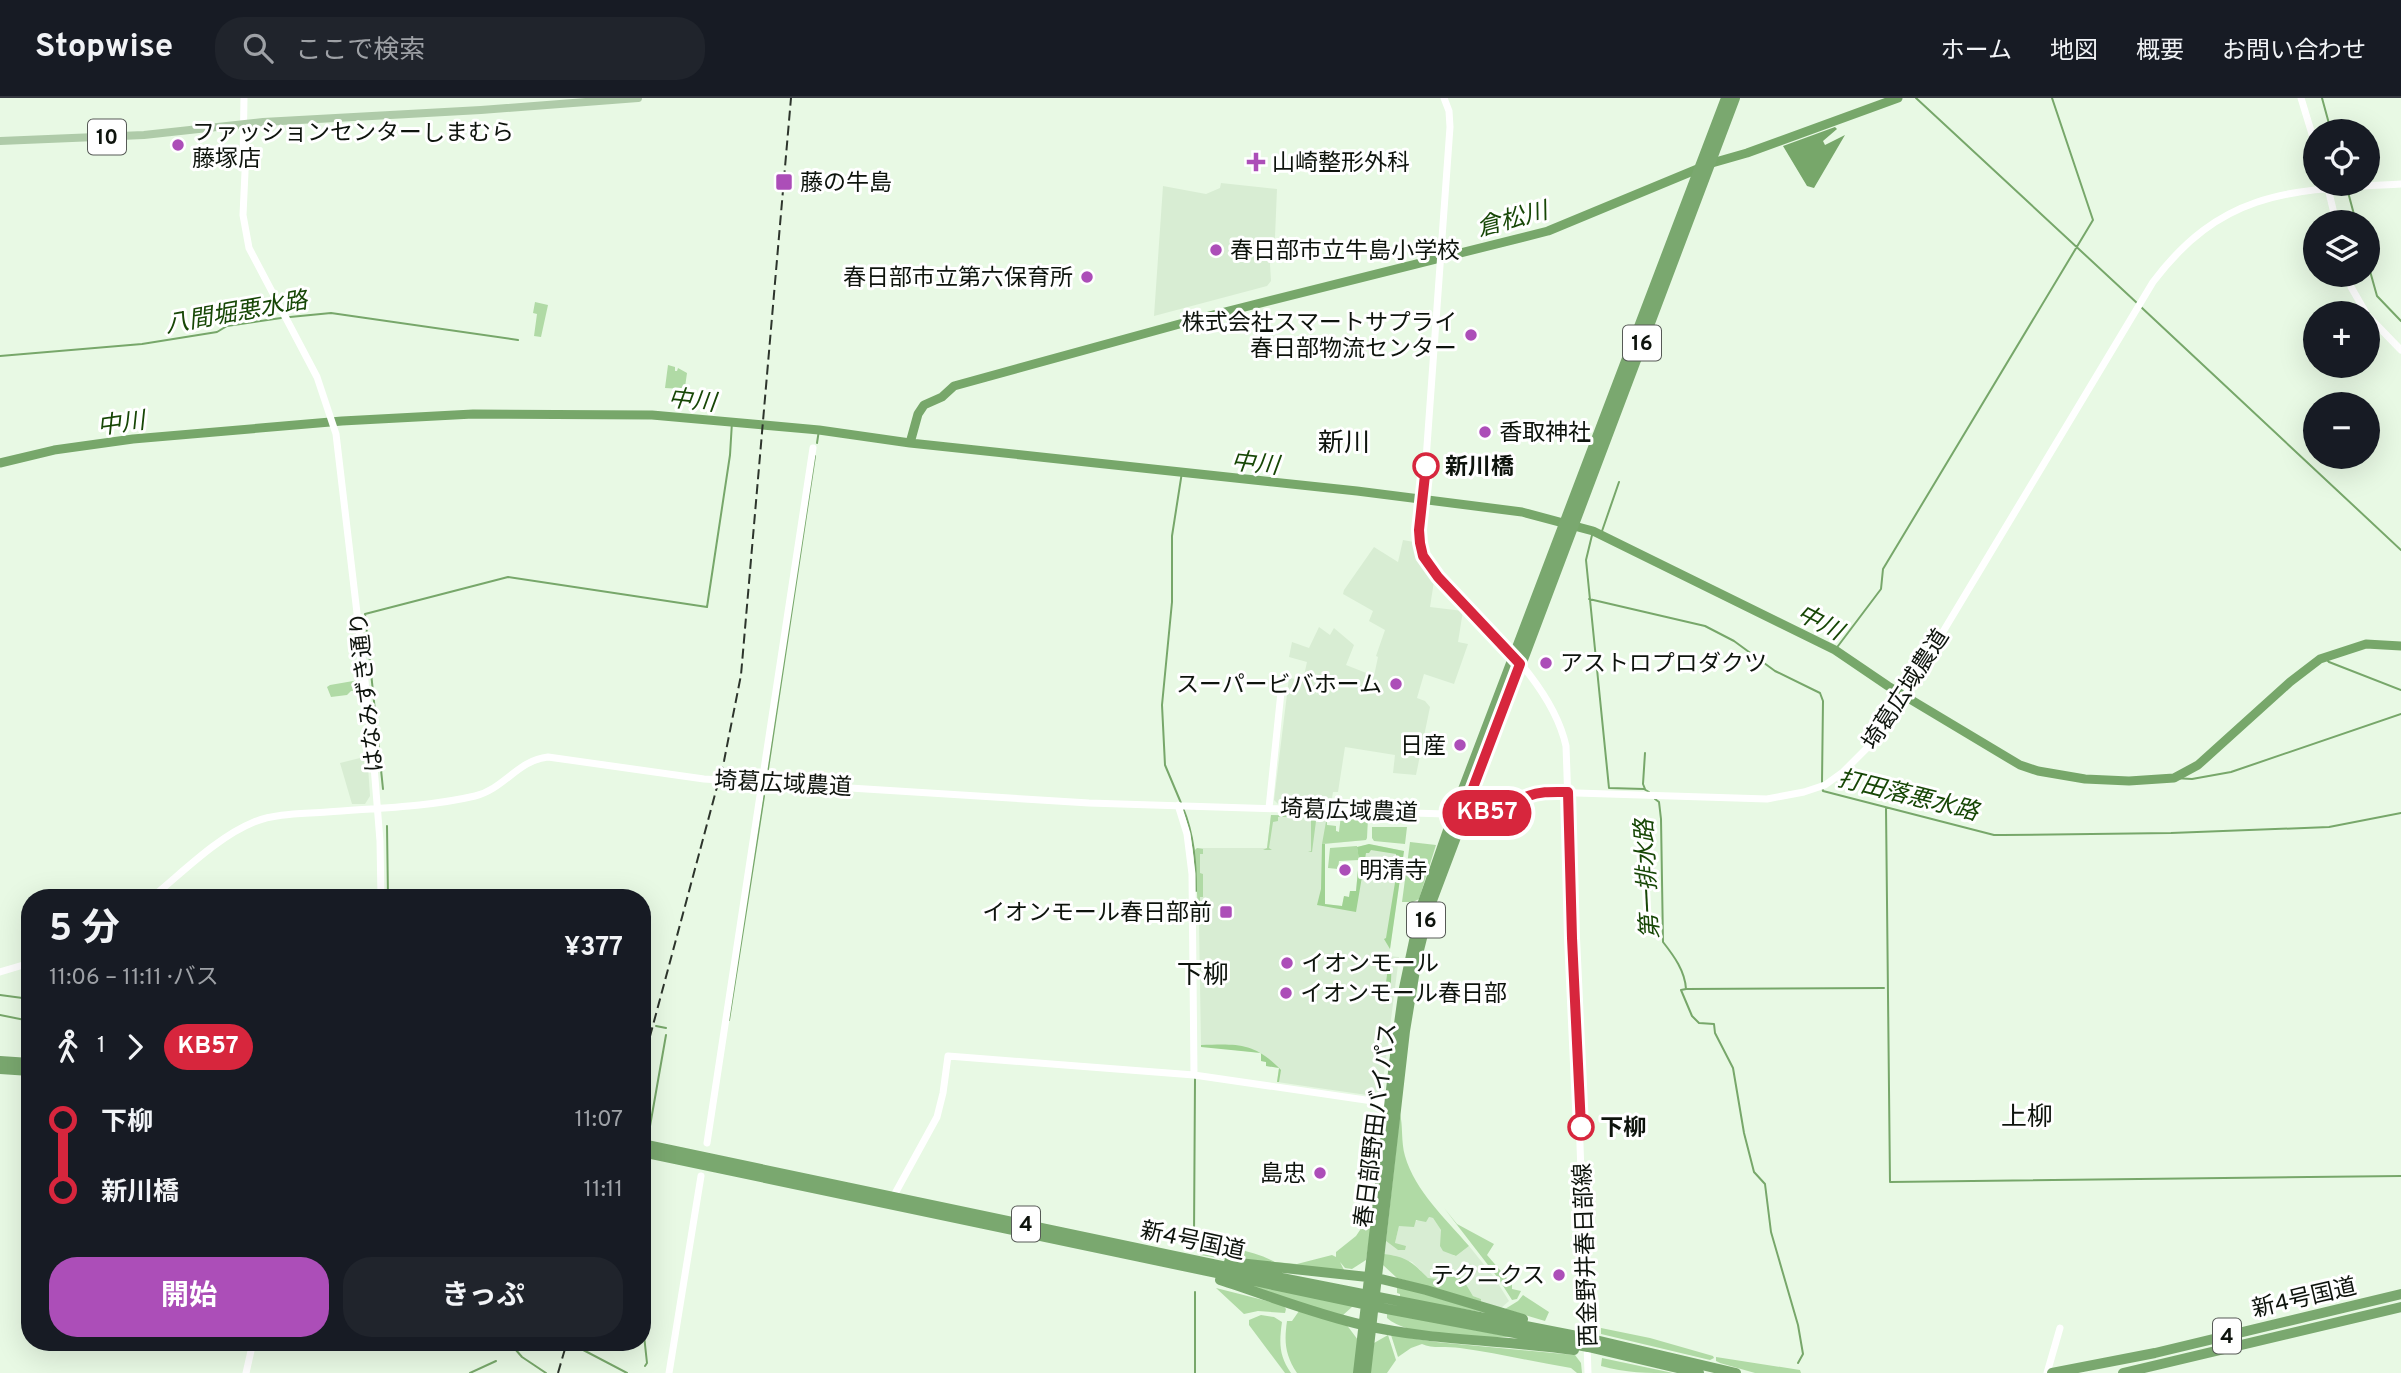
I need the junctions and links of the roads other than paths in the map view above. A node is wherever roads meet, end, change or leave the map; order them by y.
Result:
1 (244, 98) edge
2 (638, 98) edge
3 (1444, 98) edge
4 (1726, 98) edge
5 (1735, 98) edge
6 (2301, 98) edge
7 (2307, 119) edge
8 (244, 124) junction
9 (0, 141) edge
10 (1710, 150) junction
11 (2401, 184) edge
12 (2380, 185) edge
13 (2303, 191) edge
14 (2380, 328) edge
15 (2401, 350) edge
16 (813, 448) dead end
17 (1516, 660) junction
18 (1281, 692) dead end
19 (1568, 792) junction
20 (1178, 805) junction
21 (378, 808) junction
22 (1269, 808) junction
23 (1458, 813) junction
24 (162, 889) edge
25 (381, 889) edge
26 (21, 966) edge
27 (0, 972) edge
28 (0, 1061) edge
29 (21, 1062) edge
30 (0, 1069) edge
31 (21, 1070) edge
32 (1194, 1075) junction
33 (1393, 1104) junction
34 (707, 1143) dead end
35 (651, 1146) edge
36 (651, 1154) edge
37 (701, 1176) dead end
38 (891, 1200) junction
39 (1159, 1252) junction
40 (1118, 1253) junction
41 (1373, 1277) junction
42 (2401, 1294) edge
43 (1353, 1297) junction
44 (2401, 1307) edge
45 (1367, 1326) junction
46 (2060, 1328) dead end
47 (1588, 1346) junction
48 (251, 1351) edge
49 (246, 1373) edge
50 (669, 1373) edge
51 (1358, 1373) edge
52 (1366, 1373) edge
53 (1588, 1373) edge
54 (1685, 1373) edge
55 (1699, 1373) edge
56 (1736, 1373) edge
57 (2050, 1373) edge
58 (2123, 1373) edge

1 - 8 street
2 - 8 main road, 10
3 - 17 street, 西金野井春日部線
4 - 10 highway, 春日部野田バイパス / 16
5 - 10 highway, 春日部野田バイパス / 16
6 - 7 street
8 - 9 main road, 10
8 - 21 street, はなみずき通り
10 - 17 highway, 春日部野田バイパス / 16
11 - 12 street, 埼葛広域農道
13 - 19 street, 埼葛広域農道
14 - 15 street
16 - 34 street
17 - 19 street, 西金野井春日部線
17 - 23 highway, 春日部野田バイパス / 16
18 - 22 street
19 - 23 street, 埼葛広域農道
19 - 47 street, 西金野井春日部線
20 - 21 street, 埼葛広域農道
20 - 22 street, 埼葛広域農道
20 - 32 street
21 - 24 street, 埼葛広域農道
21 - 25 street, はなみずき通り
22 - 23 street, 埼葛広域農道
23 - 33 highway, 春日部野田バイパス / 16
26 - 27 street
28 - 29 highway
30 - 31 highway
32 - 33 street
32 - 38 street
33 - 41 highway, 春日部野田バイパス / 16
35 - 38 highway, 新4号国道 / 4
36 - 38 highway, 新4号国道 / 4
37 - 50 street
38 - 39 highway, 新4号国道 / 4
38 - 40 highway, 新4号国道 / 4
39 - 41 highway
39 - 43 highway, 新4号国道 / 4
40 - 43 highway, 新4号国道 / 4
40 - 45 highway
41 - 45 highway, 春日部野田バイパス / 16
41 - 47 highway, 4
42 - 57 highway, 新4号国道 / 4
43 - 47 highway, 新4号国道 / 4
43 - 47 highway, 新4号国道 / 4
44 - 58 highway, 新4号国道 / 4
45 - 47 highway
45 - 51 highway, 春日部野田バイパス / 16
45 - 52 highway, 春日部野田バイパス / 16
46 - 57 street
47 - 53 street, 西金野井春日部線
47 - 54 highway
47 - 55 highway, 新4号国道 / 4
47 - 56 highway, 新4号国道 / 4
48 - 49 street

